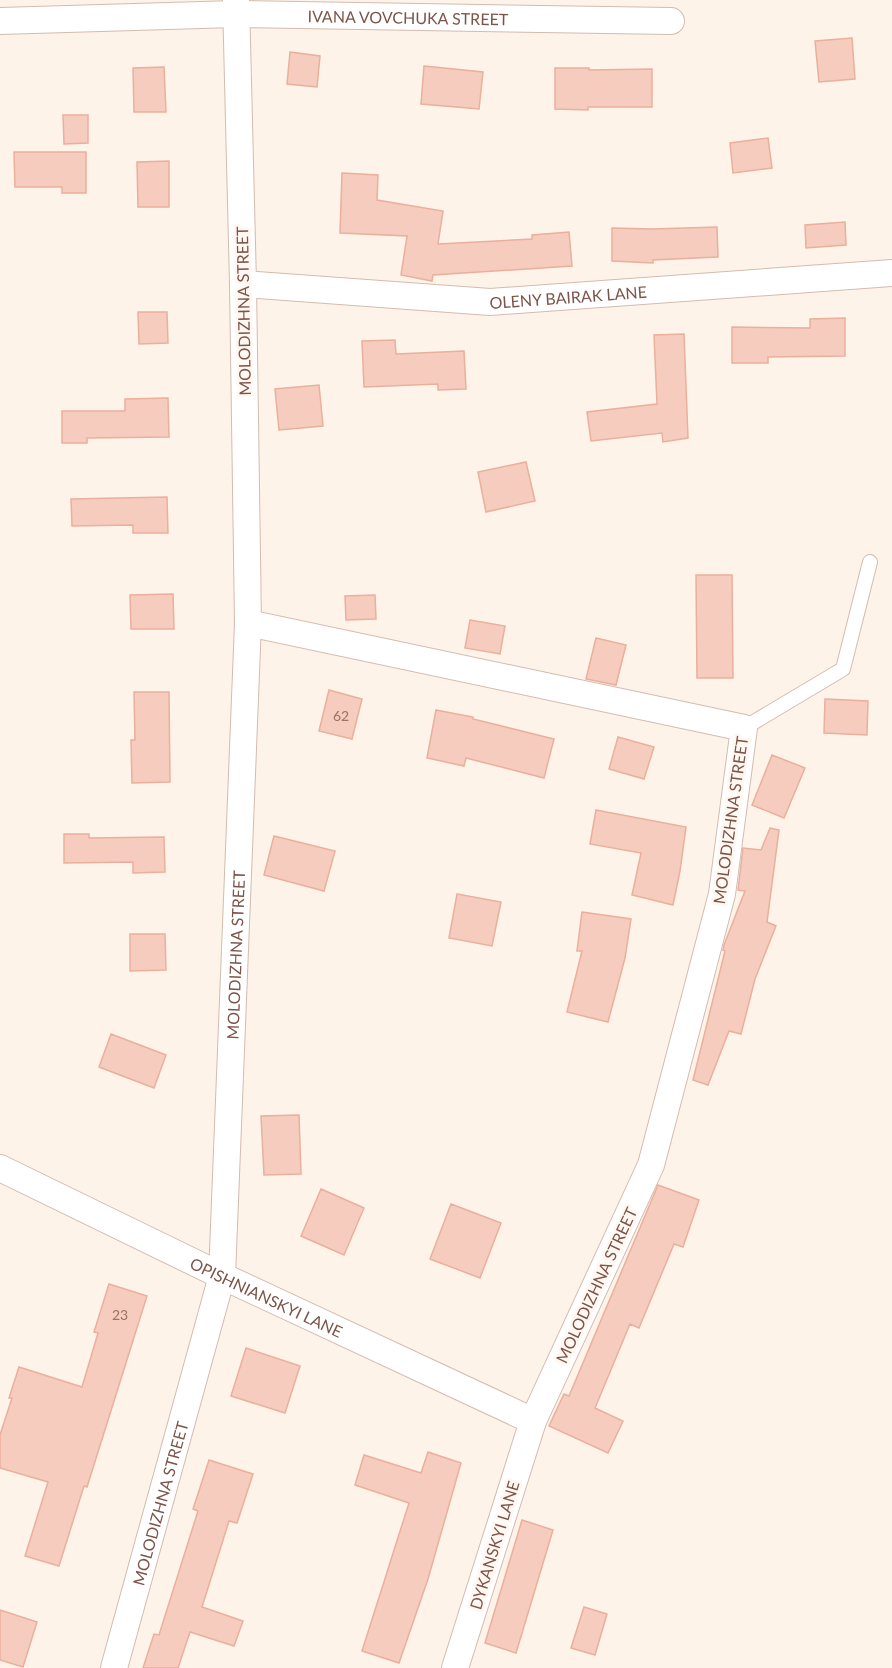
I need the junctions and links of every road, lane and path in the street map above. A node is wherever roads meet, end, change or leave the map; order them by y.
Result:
1 (236, 7) edge
2 (0, 21) edge
3 (671, 21) dead end
4 (892, 273) edge
5 (243, 284) junction
6 (870, 562) dead end
7 (248, 623) junction
8 (744, 728) junction
9 (0, 1168) edge
10 (222, 1276) junction
11 (533, 1421) junction
12 (114, 1668) edge
13 (455, 1668) edge

1 - 2 street, IVANA VOVCHUKA STREET
1 - 3 street, IVANA VOVCHUKA STREET
1 - 5 street, MOLODIZHNA STREET
4 - 5 street, OLENY BAIRAK LANE
5 - 7 street, MOLODIZHNA STREET
6 - 8 lane
7 - 8 street, MOLODIZHNA STREET
7 - 10 street, MOLODIZHNA STREET
8 - 11 street, MOLODIZHNA STREET
9 - 10 street, OPISHNIANSKYI LANE
10 - 11 street, OPISHNIANSKYI LANE
10 - 12 street, MOLODIZHNA STREET
11 - 13 street, DYKANSKYI LANE

